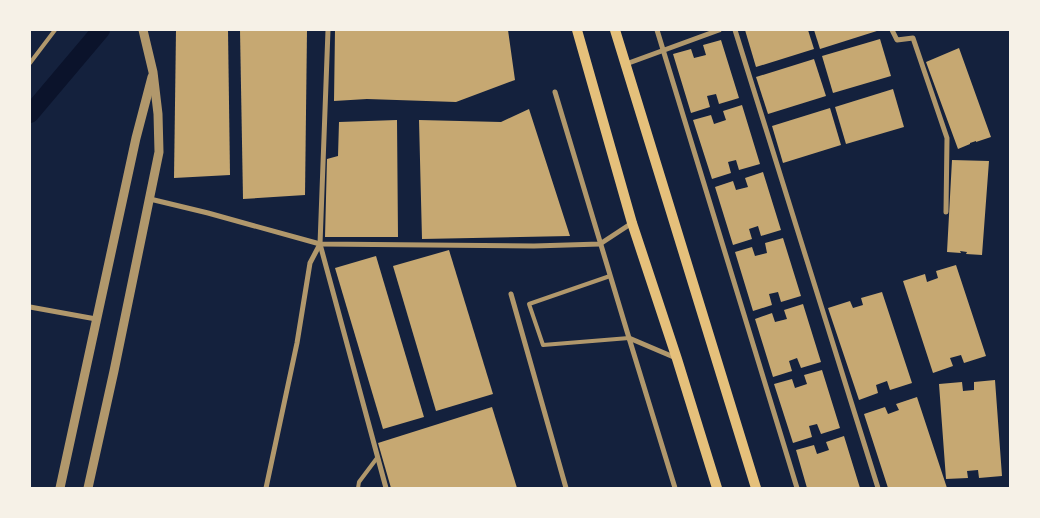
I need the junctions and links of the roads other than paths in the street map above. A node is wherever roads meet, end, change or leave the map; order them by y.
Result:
1 (55, 30) edge
2 (143, 30) edge
3 (328, 30) edge
4 (577, 30) edge
5 (615, 30) edge
6 (657, 30) edge
7 (719, 30) edge
8 (735, 30) edge
9 (892, 30) edge
10 (664, 50) junction
11 (30, 63) edge
12 (626, 64) junction
13 (153, 72) junction
14 (555, 92) dead end
15 (150, 199) junction
16 (946, 212) dead end
17 (632, 223) junction
18 (320, 244) junction
19 (600, 244) junction
20 (610, 276) junction
21 (511, 294) dead end
22 (30, 307) edge
23 (96, 319) junction
24 (629, 338) junction
25 (676, 359) junction
26 (378, 458) junction
27 (60, 488) edge
28 (88, 488) edge
29 (266, 488) edge
30 (358, 488) edge
31 (386, 488) edge
32 (566, 488) edge
33 (675, 488) edge
34 (717, 488) edge
35 (756, 488) edge
36 (797, 488) edge
37 (878, 488) edge

1 - 11 lane
2 - 13 street
3 - 18 street
4 - 17 main road
5 - 12 main road
6 - 10 street
7 - 10 street
8 - 37 street
9 - 16 street
10 - 12 street
10 - 36 street
12 - 35 main road
13 - 15 street
13 - 23 street
14 - 19 street
15 - 18 street
15 - 28 street
17 - 19 street
17 - 25 main road
18 - 19 street
18 - 26 street
18 - 29 street
19 - 20 street
20 - 24 street
20 - 24 lane
21 - 32 street
22 - 23 street
23 - 27 street
24 - 25 street
24 - 33 street
25 - 34 main road
26 - 30 lane
26 - 31 street

